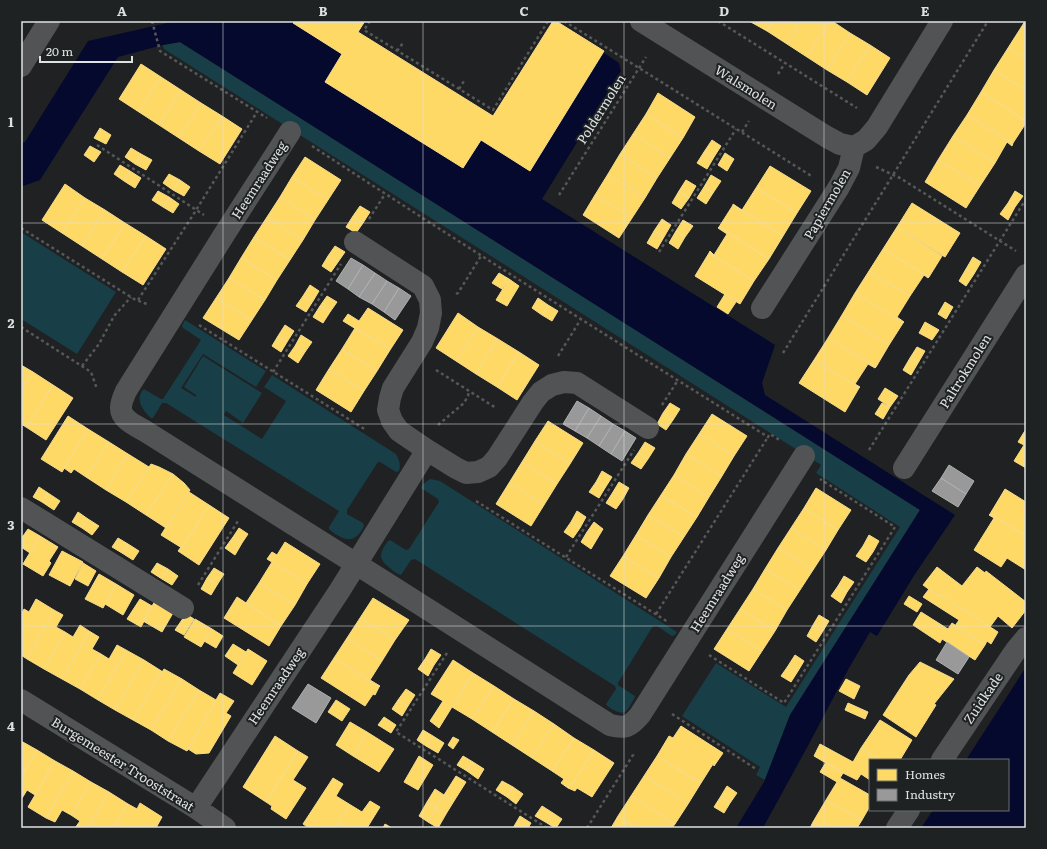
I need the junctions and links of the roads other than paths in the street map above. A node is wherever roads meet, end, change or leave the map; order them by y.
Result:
1 (49, 21) edge
2 (641, 21) edge
3 (942, 21) edge
4 (21, 66) edge
5 (290, 132) road end
6 (854, 147) junction
7 (355, 242) road end
8 (1026, 275) edge
9 (762, 308) dead end
10 (648, 428) road end
11 (427, 450) junction
12 (801, 461) road end
13 (904, 468) dead end
14 (21, 508) edge
15 (356, 564) junction
16 (183, 608) road end
17 (1026, 638) edge
18 (21, 700) edge
19 (943, 759) edge
20 (908, 811) edge
21 (199, 817) edge
22 (225, 828) edge
23 (897, 828) edge

1 - 4 street
2 - 6 street, Walsmolen
3 - 6 street
5 - 15 street, Heemraadweg
6 - 9 street, Papiermolen
7 - 11 street
8 - 13 street, Paltrokmolen
10 - 11 street
11 - 15 street, Heemraadweg
12 - 15 street, Heemraadweg
14 - 16 street
15 - 21 street, Heemraadweg
17 - 19 street, Zuidkade
18 - 21 street, Burgemeester Trooststraat
20 - 23 street
21 - 22 street, Burgemeester Trooststraat

